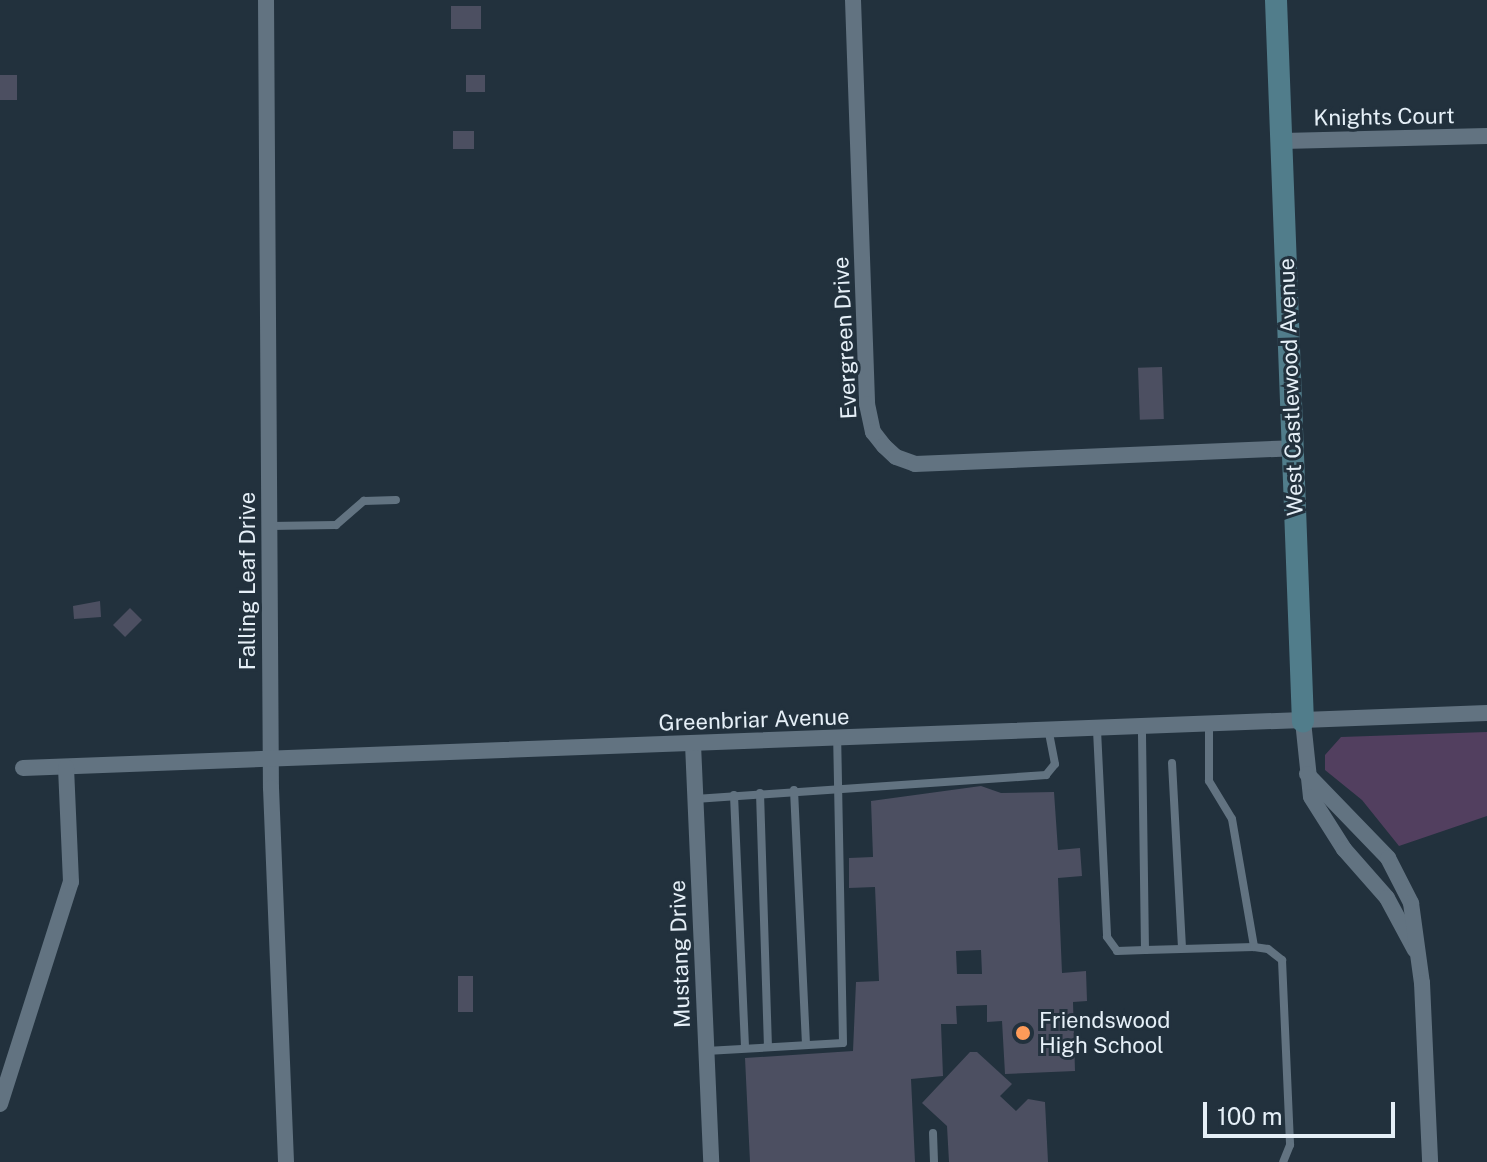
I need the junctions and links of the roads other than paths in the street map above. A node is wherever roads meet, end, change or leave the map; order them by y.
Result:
1 (266, 0) edge
2 (853, 0) edge
3 (1276, 0) edge
4 (1487, 136) edge
5 (1283, 141) junction
6 (1293, 448) junction
7 (396, 500) dead end
8 (270, 526) junction
9 (1487, 713) edge
10 (1303, 721) junction
11 (1209, 726) junction
12 (1142, 728) junction
13 (1097, 730) junction
14 (1049, 732) junction
15 (837, 739) junction
16 (693, 744) junction
17 (271, 761) junction
18 (1172, 763) dead end
19 (66, 767) junction
20 (23, 768) dead end
21 (1307, 774) junction
22 (838, 787) junction
23 (794, 790) junction
24 (760, 793) junction
25 (734, 795) junction
26 (695, 799) junction
27 (1254, 947) junction
28 (1182, 948) junction
29 (1145, 950) junction
30 (1416, 951) junction
31 (806, 1045) junction
32 (768, 1047) junction
33 (745, 1048) junction
34 (706, 1051) junction
35 (0, 1104) edge
36 (933, 1133) dead end
37 (286, 1162) edge
38 (711, 1162) edge
39 (934, 1162) edge
40 (1283, 1162) edge
41 (1430, 1162) edge

1 - 8 street, Falling Leaf Drive
2 - 6 street, Evergreen Drive
3 - 5 street, West Castlewood Avenue
4 - 5 street, Knights Court
5 - 6 street, West Castlewood Avenue
6 - 10 street, West Castlewood Avenue
7 - 8 lane
8 - 17 street, Falling Leaf Drive
9 - 10 street, Greenbriar Avenue
10 - 11 street, Greenbriar Avenue
10 - 21 street, West Castlewood Avenue
11 - 12 street, Greenbriar Avenue
11 - 27 lane
12 - 13 street, Greenbriar Avenue
12 - 29 lane
13 - 14 street, Greenbriar Avenue
13 - 29 lane
14 - 15 street, Greenbriar Avenue
14 - 22 lane
15 - 16 street, Greenbriar Avenue
15 - 22 lane
16 - 17 street, Greenbriar Avenue
16 - 26 street, Mustang Drive
17 - 19 street, Greenbriar Avenue
17 - 37 street, Falling Leaf Drive
18 - 28 lane
19 - 20 street, Greenbriar Avenue
19 - 35 street
21 - 30 street, West Castlewood Avenue
21 - 30 street, West Castlewood Avenue
22 - 23 lane
22 - 31 lane
23 - 24 lane
23 - 31 lane
24 - 25 lane
24 - 32 lane
25 - 26 lane
25 - 33 lane
26 - 34 street, Mustang Drive
27 - 28 lane
27 - 40 lane
28 - 29 lane
30 - 41 street, West Castlewood Avenue
31 - 32 lane
32 - 33 lane
33 - 34 lane
34 - 38 street, Mustang Drive
36 - 39 lane

